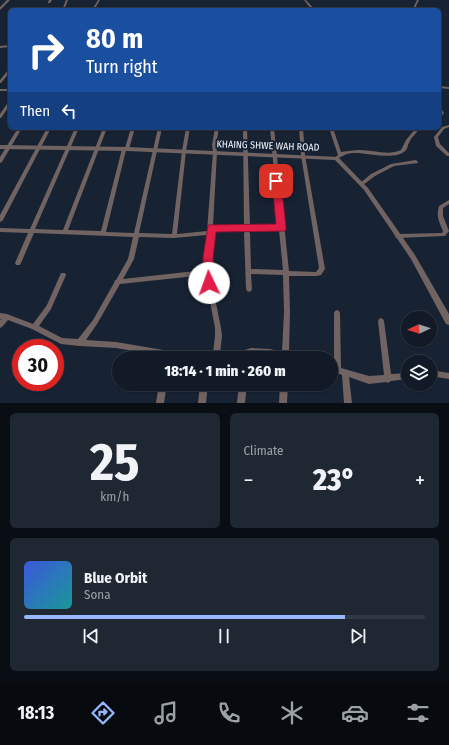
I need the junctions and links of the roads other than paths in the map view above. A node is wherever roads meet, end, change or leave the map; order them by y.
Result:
1 (9, 0) edge
2 (305, 0) edge
3 (312, 8) edge
4 (0, 9) edge
5 (8, 72) edge
6 (0, 82) edge
7 (8, 105) edge
8 (0, 117) edge
9 (449, 126) edge
10 (19, 130) edge
11 (48, 130) edge
12 (77, 130) edge
13 (103, 130) edge
14 (132, 130) edge
15 (160, 130) edge
16 (188, 130) edge
17 (217, 130) edge
18 (245, 130) edge
19 (272, 130) edge
20 (301, 130) edge
21 (332, 130) edge
22 (416, 130) edge
23 (0, 147) edge
24 (8, 147) junction
25 (37, 148) junction
26 (67, 148) junction
27 (96, 149) junction
28 (126, 149) junction
29 (156, 150) junction
30 (184, 151) junction
31 (215, 152) junction
32 (245, 153) junction
33 (274, 154) junction
34 (303, 155) junction
35 (449, 155) edge
36 (338, 156) junction
37 (0, 161) edge
38 (416, 162) dead end
39 (361, 184) junction
40 (449, 202) edge
41 (0, 220) edge
42 (281, 228) junction
43 (0, 230) edge
44 (211, 230) junction
45 (247, 230) junction
46 (31, 231) junction
47 (65, 232) junction
48 (103, 234) junction
49 (137, 235) junction
50 (174, 236) junction
51 (398, 236) junction
52 (18, 263) dead end
53 (248, 271) junction
54 (208, 272) junction
55 (286, 272) junction
56 (63, 274) dead end
57 (117, 282) junction
58 (250, 289) dead end
59 (337, 313) dead end
60 (3, 317) edge
61 (381, 321) dead end
62 (449, 322) edge
63 (0, 325) edge
64 (34, 327) junction
65 (78, 343) junction
66 (145, 351) edge
67 (217, 351) edge
68 (287, 351) edge
69 (338, 351) edge
70 (338, 370) edge
71 (437, 374) edge
72 (449, 376) edge
73 (401, 377) edge
74 (388, 379) junction
75 (162, 391) edge
76 (203, 391) edge
77 (242, 391) edge
78 (284, 391) edge
79 (160, 403) edge
80 (202, 403) edge
81 (241, 403) edge
82 (283, 403) edge
83 (348, 403) edge

1 - 4 street
2 - 3 street
5 - 6 street
7 - 8 street
9 - 35 street
10 - 24 street
11 - 25 street
12 - 26 street
13 - 27 street
14 - 28 street
15 - 29 street
16 - 30 street
17 - 31 street
18 - 32 street
19 - 33 street
20 - 34 street
21 - 36 street
22 - 36 street
23 - 24 street, KHAING SHWE WAH ROAD
24 - 25 street, KHAING SHWE WAH ROAD
24 - 37 street
25 - 26 street, KHAING SHWE WAH ROAD
25 - 41 street
26 - 27 street, KHAING SHWE WAH ROAD
26 - 46 street
27 - 28 street, KHAING SHWE WAH ROAD
27 - 47 street
28 - 29 street, KHAING SHWE WAH ROAD
28 - 48 street
29 - 30 street, KHAING SHWE WAH ROAD
29 - 49 street
30 - 31 street, KHAING SHWE WAH ROAD
30 - 50 street
31 - 32 street, KHAING SHWE WAH ROAD
31 - 44 street
32 - 33 street, KHAING SHWE WAH ROAD
32 - 45 street
33 - 34 street, KHAING SHWE WAH ROAD
33 - 42 street
34 - 36 street, KHAING SHWE WAH ROAD
34 - 55 street
36 - 39 street
38 - 39 street
39 - 51 street
40 - 51 street
42 - 45 street
42 - 55 street
43 - 46 street
44 - 45 street
44 - 50 street
44 - 54 street
45 - 53 street
46 - 47 street
46 - 52 street
47 - 48 street
48 - 49 street
49 - 50 street
49 - 57 street
51 - 62 street
53 - 55 street
53 - 58 street
54 - 57 street
54 - 67 street
55 - 68 street
56 - 64 street
57 - 65 street
59 - 69 street
60 - 63 street
60 - 64 street
61 - 74 street
64 - 65 street
65 - 66 street
70 - 74 street
70 - 83 street
71 - 72 street
73 - 74 street
75 - 79 street
76 - 80 street
77 - 81 street
78 - 82 street

